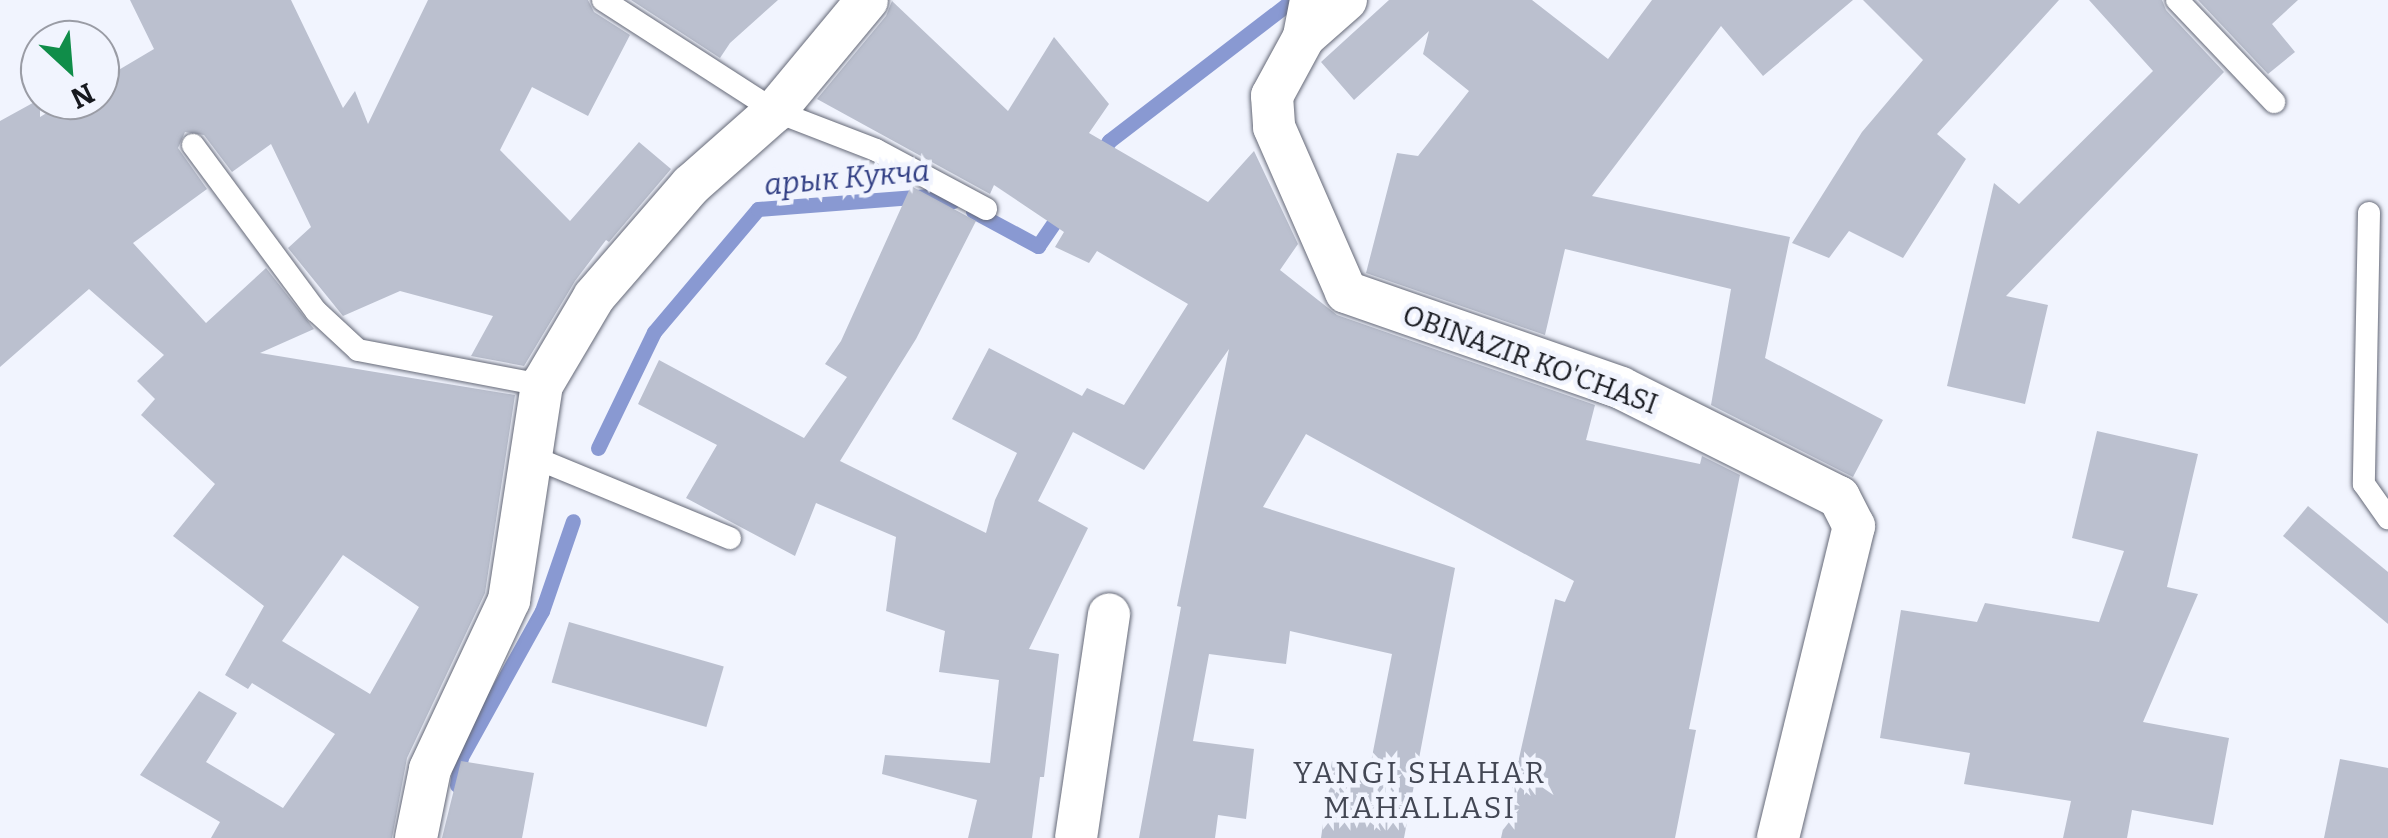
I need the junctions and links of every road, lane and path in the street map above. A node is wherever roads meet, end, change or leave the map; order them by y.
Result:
1 (604, 0) edge
2 (868, 0) edge
3 (1346, 0) edge
4 (2177, 0) edge
5 (1308, 18) edge
6 (2274, 102) dead end
7 (775, 111) junction
8 (194, 145) dead end
9 (986, 209) dead end
10 (2368, 213) dead end
11 (542, 386) junction
12 (532, 457) junction
13 (2388, 518) edge
14 (730, 538) dead end
15 (1109, 614) dead end
16 (416, 838) edge
17 (1076, 838) edge
18 (1778, 838) edge

1 - 7 lane
2 - 7 street
3 - 5 street
4 - 6 lane
5 - 18 street, OBINAZIR KO'CHASI
7 - 9 lane
7 - 11 street
8 - 11 lane
10 - 13 lane
11 - 12 street
12 - 14 lane
12 - 16 street
15 - 17 street

